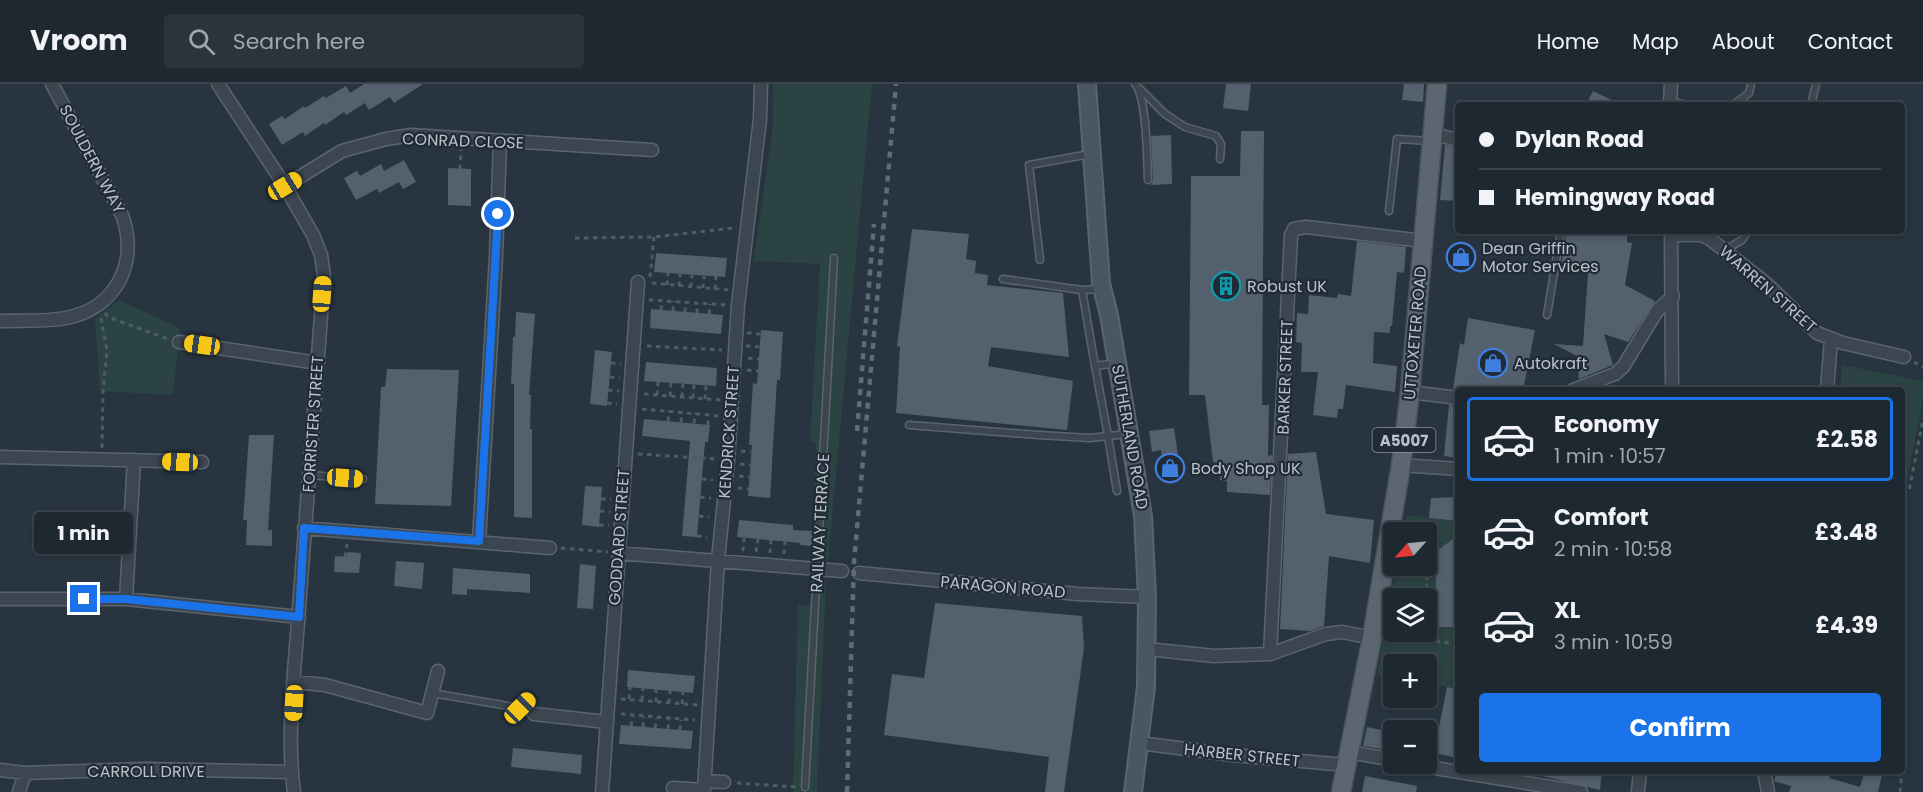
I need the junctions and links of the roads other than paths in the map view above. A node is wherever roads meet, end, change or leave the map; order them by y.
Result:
1 (52, 84) edge
2 (218, 84) edge
3 (761, 84) edge
4 (1086, 84) edge
5 (1437, 84) edge
6 (1671, 84) edge
7 (1751, 84) edge
8 (1816, 84) edge
9 (1137, 87) edge
10 (1670, 102) edge
11 (1737, 102) edge
12 (1812, 102) edge
13 (1432, 137) junction
14 (1455, 140) edge
15 (500, 141) junction
16 (652, 150) dead end
17 (1090, 153) junction
18 (1220, 159) dead end
19 (1148, 180) dead end
20 (285, 186) junction
21 (1389, 211) dead end
22 (1560, 234) edge
23 (1671, 234) edge
24 (1701, 234) edge
25 (1746, 234) edge
26 (1423, 241) junction
27 (1725, 250) junction
28 (834, 258) dead end
29 (1040, 260) dead end
30 (1003, 279) dead end
31 (643, 283) road end
32 (1102, 288) junction
33 (1082, 290) junction
34 (1672, 296) junction
35 (1547, 315) dead end
36 (0, 321) edge
37 (1831, 339) junction
38 (179, 342) road end
39 (1904, 357) dead end
40 (318, 363) junction
41 (1117, 363) junction
42 (1095, 366) junction
43 (1581, 387) edge
44 (1672, 387) edge
45 (1827, 387) edge
46 (1410, 392) junction
47 (1455, 398) edge
48 (909, 425) dead end
49 (1129, 434) junction
50 (1108, 436) junction
51 (0, 457) edge
52 (134, 460) junction
53 (202, 462) dead end
54 (1401, 465) junction
55 (1455, 469) edge
56 (309, 475) junction
57 (363, 479) dead end
58 (1117, 490) dead end
59 (304, 528) junction
60 (479, 541) junction
61 (550, 548) road end
62 (619, 553) junction
63 (718, 560) junction
64 (818, 569) junction
65 (842, 571) dead end
66 (859, 573) dead end
67 (1147, 597) junction
68 (0, 599) edge
69 (126, 599) junction
70 (299, 617) junction
71 (1372, 638) junction
72 (1147, 648) junction
73 (1270, 654) junction
74 (438, 671) dead end
75 (295, 682) junction
76 (432, 693) junction
77 (530, 698) dead end
78 (534, 714) dead end
79 (607, 722) junction
80 (1139, 743) junction
81 (1347, 759) junction
82 (1383, 760) edge
83 (1437, 768) edge
84 (0, 770) edge
85 (1455, 771) edge
86 (291, 772) junction
87 (25, 773) junction
88 (1471, 774) edge
89 (1640, 774) edge
90 (1765, 774) edge
91 (705, 781) junction
92 (724, 782) road end
93 (673, 785) edge
94 (805, 787) road end
95 (19, 792) edge
96 (294, 792) edge
97 (602, 792) edge
98 (1133, 792) edge
99 (1341, 792) edge
100 (1581, 792) edge
101 (1638, 792) edge
102 (1768, 792) edge

1 - 36 street, SOULDERN WAY
2 - 20 street, FORRISTER STREET
3 - 63 street, KENDRICK STREET
4 - 17 street, SUTHERLAND ROAD
5 - 13 main road, UTTOXETER ROAD / A5007
6 - 10 street
7 - 11 lane
8 - 12 lane
9 - 18 lane
9 - 19 lane
13 - 14 street
13 - 21 lane
13 - 26 main road, UTTOXETER ROAD / A5007
15 - 16 street, CONRAD CLOSE
15 - 20 street, CONRAD CLOSE
15 - 60 street
17 - 29 lane
17 - 32 street, SUTHERLAND ROAD
20 - 40 street, FORRISTER STREET
22 - 35 lane
23 - 34 street
24 - 27 street, WARREN STREET
25 - 27 lane
26 - 46 main road, UTTOXETER ROAD / A5007
26 - 73 street, BARKER STREET
27 - 37 street, WARREN STREET
28 - 64 lane, RAILWAY TERRACE
30 - 33 lane
31 - 62 street, GODDARD STREET
32 - 33 lane
32 - 41 street, SUTHERLAND ROAD
33 - 42 lane
34 - 43 street
34 - 44 street
37 - 39 street, WARREN STREET
37 - 45 street
38 - 40 street
40 - 56 street, FORRISTER STREET
41 - 42 lane
41 - 49 street, SUTHERLAND ROAD
42 - 50 lane
46 - 47 street
46 - 54 main road, UTTOXETER ROAD / A5007
48 - 50 lane
49 - 50 lane
49 - 67 street, SUTHERLAND ROAD
50 - 58 lane
51 - 52 street
52 - 53 street
52 - 69 street
54 - 55 street
54 - 71 main road, UTTOXETER ROAD / A5007
56 - 57 lane
56 - 59 street, FORRISTER STREET
59 - 60 street
59 - 70 street, FORRISTER STREET
60 - 61 street
62 - 63 street
62 - 79 street, GODDARD STREET
63 - 64 street
63 - 91 street, KENDRICK STREET
64 - 65 street
64 - 94 lane, RAILWAY TERRACE
66 - 67 street, PARAGON ROAD
67 - 72 street, SUTHERLAND ROAD
68 - 69 street
69 - 70 street
70 - 75 street, FORRISTER STREET
71 - 73 street
71 - 81 main road, UTTOXETER ROAD / A5007
72 - 73 street
72 - 80 street, SUTHERLAND ROAD
74 - 76 street
75 - 76 street
75 - 86 street, FORRISTER STREET
76 - 77 lane
78 - 79 street
79 - 97 street, GODDARD STREET
80 - 81 street, HARBER STREET
80 - 98 street, SUTHERLAND ROAD
81 - 82 street, HARBER STREET
81 - 99 main road, UTTOXETER ROAD / A5007
83 - 85 street
84 - 87 street, CARROLL DRIVE
86 - 87 street, CARROLL DRIVE
86 - 96 street, FORRISTER STREET
87 - 95 street
88 - 100 street
89 - 101 street
90 - 102 street
91 - 92 street
91 - 93 street

